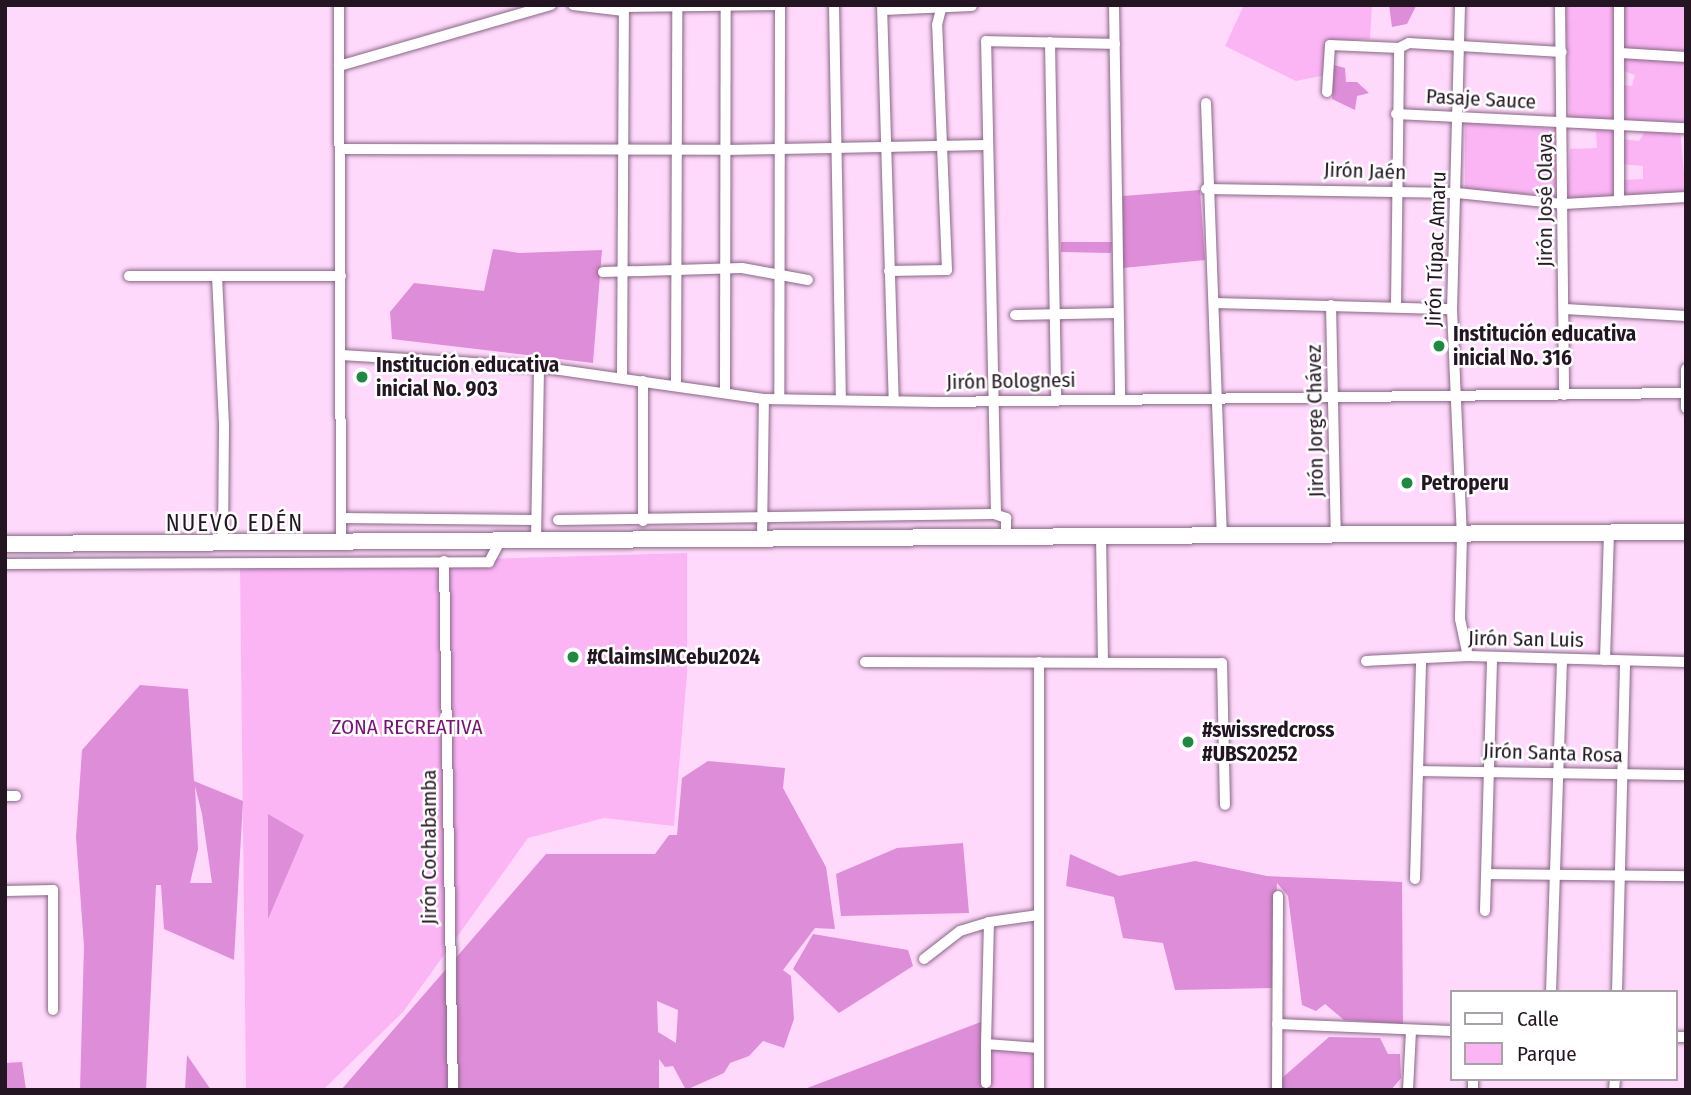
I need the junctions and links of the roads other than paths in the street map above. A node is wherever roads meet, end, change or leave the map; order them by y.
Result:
1 (339, 5) edge
2 (551, 5) edge
3 (573, 5) edge
4 (677, 5) edge
5 (726, 5) edge
6 (834, 5) edge
7 (1114, 5) edge
8 (1460, 5) edge
9 (1560, 5) edge
10 (1619, 5) edge
11 (942, 6) edge
12 (972, 6) edge
13 (624, 8) edge
14 (883, 8) edge
15 (1050, 42) junction
16 (1115, 44) junction
17 (1460, 47) junction
18 (1399, 48) junction
19 (1562, 52) junction
20 (1620, 53) junction
21 (1686, 57) edge
22 (339, 66) junction
23 (1327, 92) dead end
24 (1206, 103) dead end
25 (1396, 114) junction
26 (1460, 118) junction
27 (1565, 123) junction
28 (1621, 126) junction
29 (1686, 128) edge
30 (943, 145) junction
31 (987, 145) junction
32 (778, 147) junction
33 (836, 147) junction
34 (625, 148) junction
35 (884, 148) junction
36 (340, 149) junction
37 (677, 149) junction
38 (725, 150) junction
39 (1206, 189) junction
40 (1396, 191) junction
41 (1457, 193) junction
42 (1686, 197) edge
43 (1619, 201) junction
44 (1563, 204) junction
45 (724, 268) junction
46 (676, 270) junction
47 (889, 271) junction
48 (603, 272) dead end
49 (624, 272) junction
50 (777, 272) junction
51 (128, 276) dead end
52 (217, 276) junction
53 (341, 276) junction
54 (808, 280) dead end
55 (1215, 303) junction
56 (1331, 305) junction
57 (1396, 307) junction
58 (1452, 309) junction
59 (1565, 309) junction
60 (1057, 313) junction
61 (1118, 313) junction
62 (1015, 315) dead end
63 (1686, 316) edge
64 (341, 355) junction
65 (539, 367) junction
66 (1686, 369) edge
67 (622, 378) junction
68 (643, 381) junction
69 (676, 383) junction
70 (724, 391) junction
71 (1685, 393) edge
72 (1564, 396) junction
73 (764, 398) junction
74 (779, 398) junction
75 (1056, 398) junction
76 (1120, 398) junction
77 (1335, 398) junction
78 (1455, 398) junction
79 (991, 399) junction
80 (841, 400) junction
81 (1218, 400) junction
82 (894, 401) junction
83 (1686, 408) edge
84 (996, 514) junction
85 (762, 517) junction
86 (341, 518) junction
87 (534, 520) junction
88 (558, 520) dead end
89 (615, 521) junction
90 (643, 521) junction
91 (1609, 532) junction
92 (1686, 532) edge
93 (1101, 535) junction
94 (1222, 535) junction
95 (1336, 535) junction
96 (1462, 535) junction
97 (1006, 537) junction
98 (646, 538) junction
99 (762, 538) junction
100 (223, 541) junction
101 (341, 541) junction
102 (500, 541) junction
103 (536, 541) junction
104 (5, 544) edge
105 (444, 561) junction
106 (5, 564) edge
107 (1468, 656) junction
108 (1492, 658) junction
109 (1421, 659) junction
110 (1562, 659) junction
111 (1605, 660) junction
112 (1366, 661) dead end
113 (1625, 661) junction
114 (865, 662) dead end
115 (1040, 662) junction
116 (1103, 662) junction
117 (1686, 662) edge
118 (1420, 771) junction
119 (1491, 772) junction
120 (1555, 774) junction
121 (1621, 774) junction
122 (1686, 775) edge
123 (1225, 805) dead end
124 (1486, 874) junction
125 (1553, 875) junction
126 (1619, 876) junction
127 (1686, 876) edge
128 (1415, 879) dead end
129 (5, 891) edge
130 (1278, 896) dead end
131 (1485, 911) dead end
132 (1039, 915) junction
133 (989, 922) junction
134 (924, 959) dead end
135 (1552, 990) edge
136 (1617, 990) edge
137 (52, 1010) dead end
138 (1277, 1024) junction
139 (1411, 1030) junction
140 (1450, 1031) edge
141 (986, 1044) junction
142 (1039, 1048) junction
143 (986, 1083) dead end
144 (453, 1090) edge
145 (1039, 1090) edge
146 (1277, 1090) edge
147 (1408, 1090) edge

1 - 22 street
2 - 22 street
3 - 13 street
4 - 5 street
4 - 13 street
4 - 37 street
5 - 32 street
5 - 38 street
6 - 33 street
7 - 16 street
8 - 17 street, Jirón Túpac Amaru
9 - 19 street, Jirón José Olaya
10 - 20 street
11 - 12 street
11 - 14 street
11 - 30 street
13 - 34 street
14 - 35 street
15 - 16 street
15 - 31 street
15 - 60 street
16 - 61 street
17 - 18 street
17 - 19 street
17 - 26 street, Jirón Túpac Amaru
18 - 23 street
18 - 25 street
19 - 27 street, Jirón José Olaya
20 - 21 street
20 - 28 street
22 - 36 street
24 - 39 street
25 - 26 street, Pasaje Sauce
25 - 40 street
26 - 27 street, Pasaje Sauce
26 - 41 street, Jirón Túpac Amaru
27 - 28 street, Pasaje Sauce
27 - 44 street, Jirón José Olaya
28 - 29 street, Pasaje Sauce
28 - 43 street
30 - 31 street
30 - 35 street
30 - 47 street
31 - 79 street
32 - 33 street
32 - 38 street
32 - 50 street
33 - 35 street
33 - 80 street
34 - 36 street
34 - 37 street
34 - 49 street
35 - 47 street
36 - 53 street
37 - 38 street
37 - 46 street
38 - 45 street
39 - 40 street, Jirón Jaén
39 - 55 street
40 - 41 street, Jirón Jaén
40 - 57 street
41 - 44 street, Jirón Jaén
41 - 58 street, Jirón Túpac Amaru
42 - 43 street, Jirón Jaén
43 - 44 street, Jirón Jaén
44 - 59 street, Jirón José Olaya
45 - 46 street
45 - 50 street
45 - 70 street
46 - 49 street
46 - 69 street
47 - 82 street
48 - 49 street
49 - 67 street
50 - 54 street
50 - 74 street
51 - 52 street
52 - 53 street
52 - 100 street
53 - 64 street
55 - 56 street
55 - 81 street
56 - 57 street
56 - 77 street, Jirón Jorge Chávez
57 - 58 street
58 - 78 street, Jirón Túpac Amaru
59 - 63 street
59 - 72 street, Jirón José Olaya
60 - 61 street
60 - 62 street
60 - 75 street
61 - 76 street
64 - 65 street, Jirón Bolognesi
64 - 86 street
65 - 67 street, Jirón Bolognesi
65 - 87 street
66 - 71 street
67 - 68 street, Jirón Bolognesi
68 - 69 street, Jirón Bolognesi
68 - 90 street
69 - 70 street, Jirón Bolognesi
70 - 73 street, Jirón Bolognesi
71 - 72 street, Jirón Bolognesi
71 - 83 street
72 - 78 street, Jirón Bolognesi
73 - 74 street, Jirón Bolognesi
73 - 85 street
74 - 80 street, Jirón Bolognesi
75 - 76 street, Jirón Bolognesi
75 - 79 street, Jirón Bolognesi
76 - 81 street, Jirón Bolognesi
77 - 78 street, Jirón Bolognesi
77 - 81 street, Jirón Bolognesi
77 - 95 street, Jirón Jorge Chávez
78 - 96 street, Jirón Túpac Amaru
79 - 82 street, Jirón Bolognesi
79 - 84 street
80 - 82 street, Jirón Bolognesi
81 - 94 street
84 - 85 street
84 - 97 street
85 - 90 street
85 - 99 street
86 - 87 street
86 - 101 street
87 - 103 street
88 - 89 street
89 - 90 street
89 - 98 street
91 - 92 highway
91 - 96 highway
91 - 111 street
93 - 94 highway
93 - 97 highway
93 - 116 street
94 - 95 highway
95 - 96 highway
96 - 107 street, Jirón Túpac Amaru
97 - 99 highway
98 - 99 highway
98 - 103 highway
100 - 101 highway
100 - 104 highway
101 - 102 highway
102 - 103 highway
102 - 105 street
105 - 106 street
105 - 144 street, Jirón Cochabamba
107 - 108 street, Jirón San Luis
107 - 109 street, Jirón San Luis
108 - 110 street, Jirón San Luis
108 - 119 street
109 - 112 street, Jirón San Luis
109 - 118 street
110 - 111 street, Jirón San Luis
110 - 120 street
111 - 113 street, Jirón San Luis
113 - 117 street, Jirón San Luis
113 - 121 street
114 - 115 street
115 - 116 street
115 - 132 street
116 - 123 street
118 - 119 street, Jirón Santa Rosa
118 - 128 street
119 - 120 street, Jirón Santa Rosa
119 - 124 street
120 - 121 street, Jirón Santa Rosa
120 - 125 street
121 - 122 street, Jirón Santa Rosa
121 - 126 street
124 - 125 street
124 - 131 street
125 - 126 street
125 - 135 street
126 - 127 street
126 - 136 street
129 - 137 street
130 - 138 street
132 - 133 street
132 - 142 street
133 - 134 street
133 - 141 street
138 - 139 street
138 - 146 street
139 - 140 street
139 - 147 street
141 - 142 street
141 - 143 street
142 - 145 street

